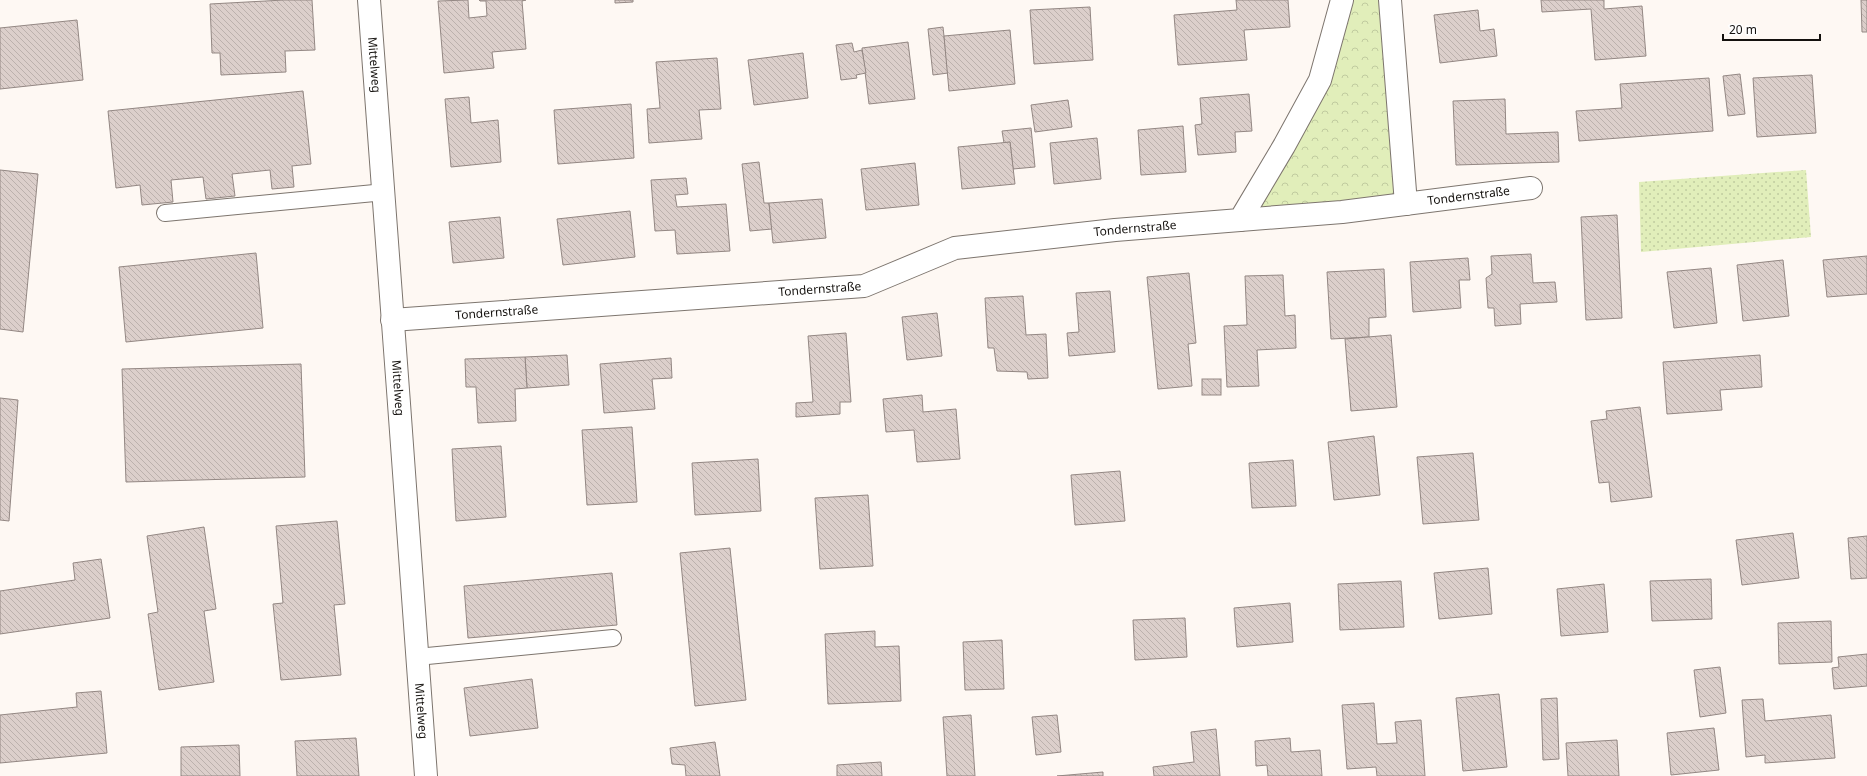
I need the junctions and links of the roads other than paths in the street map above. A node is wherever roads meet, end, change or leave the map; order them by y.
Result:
1 (369, 0) edge
2 (1342, 0) edge
3 (1390, 0) edge
4 (1531, 188) dead end
5 (385, 192) junction
6 (1406, 204) junction
7 (165, 213) dead end
8 (1240, 220) junction
9 (392, 320) junction
10 (613, 638) dead end
11 (417, 657) junction
12 (426, 776) edge

1 - 5 street, Mittelweg
2 - 8 street
3 - 6 street
4 - 6 street, Tondernstraße
5 - 7 lane
5 - 9 street, Mittelweg
6 - 8 street, Tondernstraße
8 - 9 street, Tondernstraße
9 - 11 street, Mittelweg
10 - 11 lane
11 - 12 street, Mittelweg

